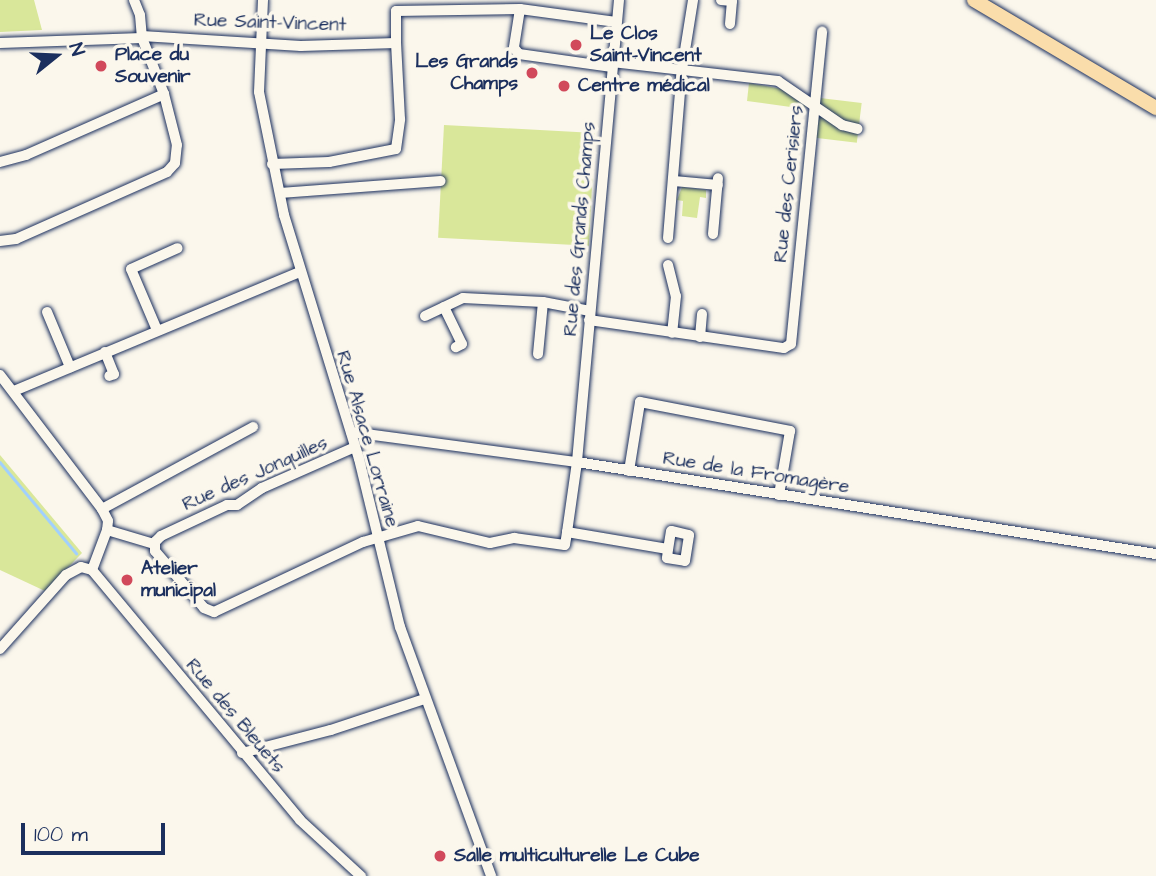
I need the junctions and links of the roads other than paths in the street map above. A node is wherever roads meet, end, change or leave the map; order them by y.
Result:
1 (134, 0) edge
2 (263, 0) edge
3 (619, 0) edge
4 (693, 0) edge
5 (721, 0) edge
6 (974, 0) edge
7 (493, 4) edge
8 (396, 5) edge
9 (520, 9) junction
10 (616, 22) junction
11 (730, 24) dead end
12 (822, 33) dead end
13 (142, 37) junction
14 (260, 42) junction
15 (0, 43) edge
16 (396, 43) junction
17 (612, 64) junction
18 (682, 69) junction
19 (164, 94) junction
20 (813, 106) junction
21 (1156, 108) edge
22 (858, 129) dead end
23 (0, 162) edge
24 (272, 164) junction
25 (441, 181) dead end
26 (674, 181) junction
27 (280, 193) junction
28 (713, 234) dead end
29 (668, 238) dead end
30 (0, 241) edge
31 (178, 248) dead end
32 (668, 265) dead end
33 (300, 272) junction
34 (542, 302) junction
35 (444, 307) junction
36 (47, 312) dead end
37 (702, 314) dead end
38 (425, 316) dead end
39 (589, 316) junction
40 (158, 330) junction
41 (672, 333) junction
42 (700, 337) junction
43 (456, 347) dead end
44 (105, 352) junction
45 (538, 355) dead end
46 (70, 367) junction
47 (0, 375) edge
48 (109, 376) dead end
49 (13, 391) junction
50 (253, 427) dead end
51 (351, 432) junction
52 (355, 447) junction
53 (577, 462) junction
54 (629, 471) junction
55 (779, 495) junction
56 (102, 509) junction
57 (107, 530) junction
58 (567, 532) junction
59 (377, 538) junction
60 (154, 544) junction
61 (668, 549) dead end
62 (1156, 554) edge
63 (92, 570) junction
64 (0, 649) edge
65 (425, 699) junction
66 (242, 753) junction
67 (361, 876) edge
68 (491, 876) edge

1 - 13 street
2 - 14 street, Rue Alsace Lorraine
3 - 10 street, Rue des Grands Champs
4 - 18 street
5 - 11 street
6 - 21 main road
7 - 8 street
7 - 9 street
8 - 16 street
9 - 10 street
9 - 17 street
10 - 17 street, Rue des Grands Champs
12 - 20 street, Rue des Cerisiers
13 - 14 street, Rue Saint-Vincent
13 - 15 street, Rue Saint-Vincent
13 - 19 street
14 - 16 street, Rue Saint-Vincent
14 - 24 street, Rue Alsace Lorraine
16 - 24 street
17 - 18 street
17 - 39 street, Rue des Grands Champs
18 - 20 street
18 - 26 street
19 - 23 street
19 - 30 street
20 - 22 street
20 - 42 street, Rue des Cerisiers
24 - 27 street, Rue Alsace Lorraine
25 - 27 street
26 - 28 street
26 - 29 street
27 - 33 street, Rue Alsace Lorraine
31 - 40 street
32 - 41 street
33 - 40 street
33 - 51 street, Rue Alsace Lorraine
34 - 35 street
34 - 39 street
34 - 45 street
35 - 38 street
35 - 43 street
36 - 46 street
37 - 42 street
39 - 41 street
39 - 53 street, Rue des Grands Champs
40 - 44 street
41 - 42 street
44 - 46 street
44 - 48 street
46 - 49 street
47 - 49 street
49 - 56 street
50 - 56 street
51 - 52 street, Rue Alsace Lorraine
51 - 53 street, Rue de la Fromagère
52 - 59 street, Rue Alsace Lorraine
52 - 60 street, Rue des Jonquilles
53 - 54 street, Rue de la Fromagère
53 - 58 street, Rue des Grands Champs
54 - 55 street, Rue de la Fromagère
54 - 55 street
55 - 62 street, Rue de la Fromagère
56 - 57 street
57 - 60 street
57 - 63 street
58 - 59 street
58 - 61 street
59 - 60 street
59 - 65 street, Rue Alsace Lorraine
63 - 64 street
63 - 66 street, Rue des Bleuets
65 - 66 street
65 - 68 street, Rue Alsace Lorraine
66 - 67 street, Rue des Bleuets

